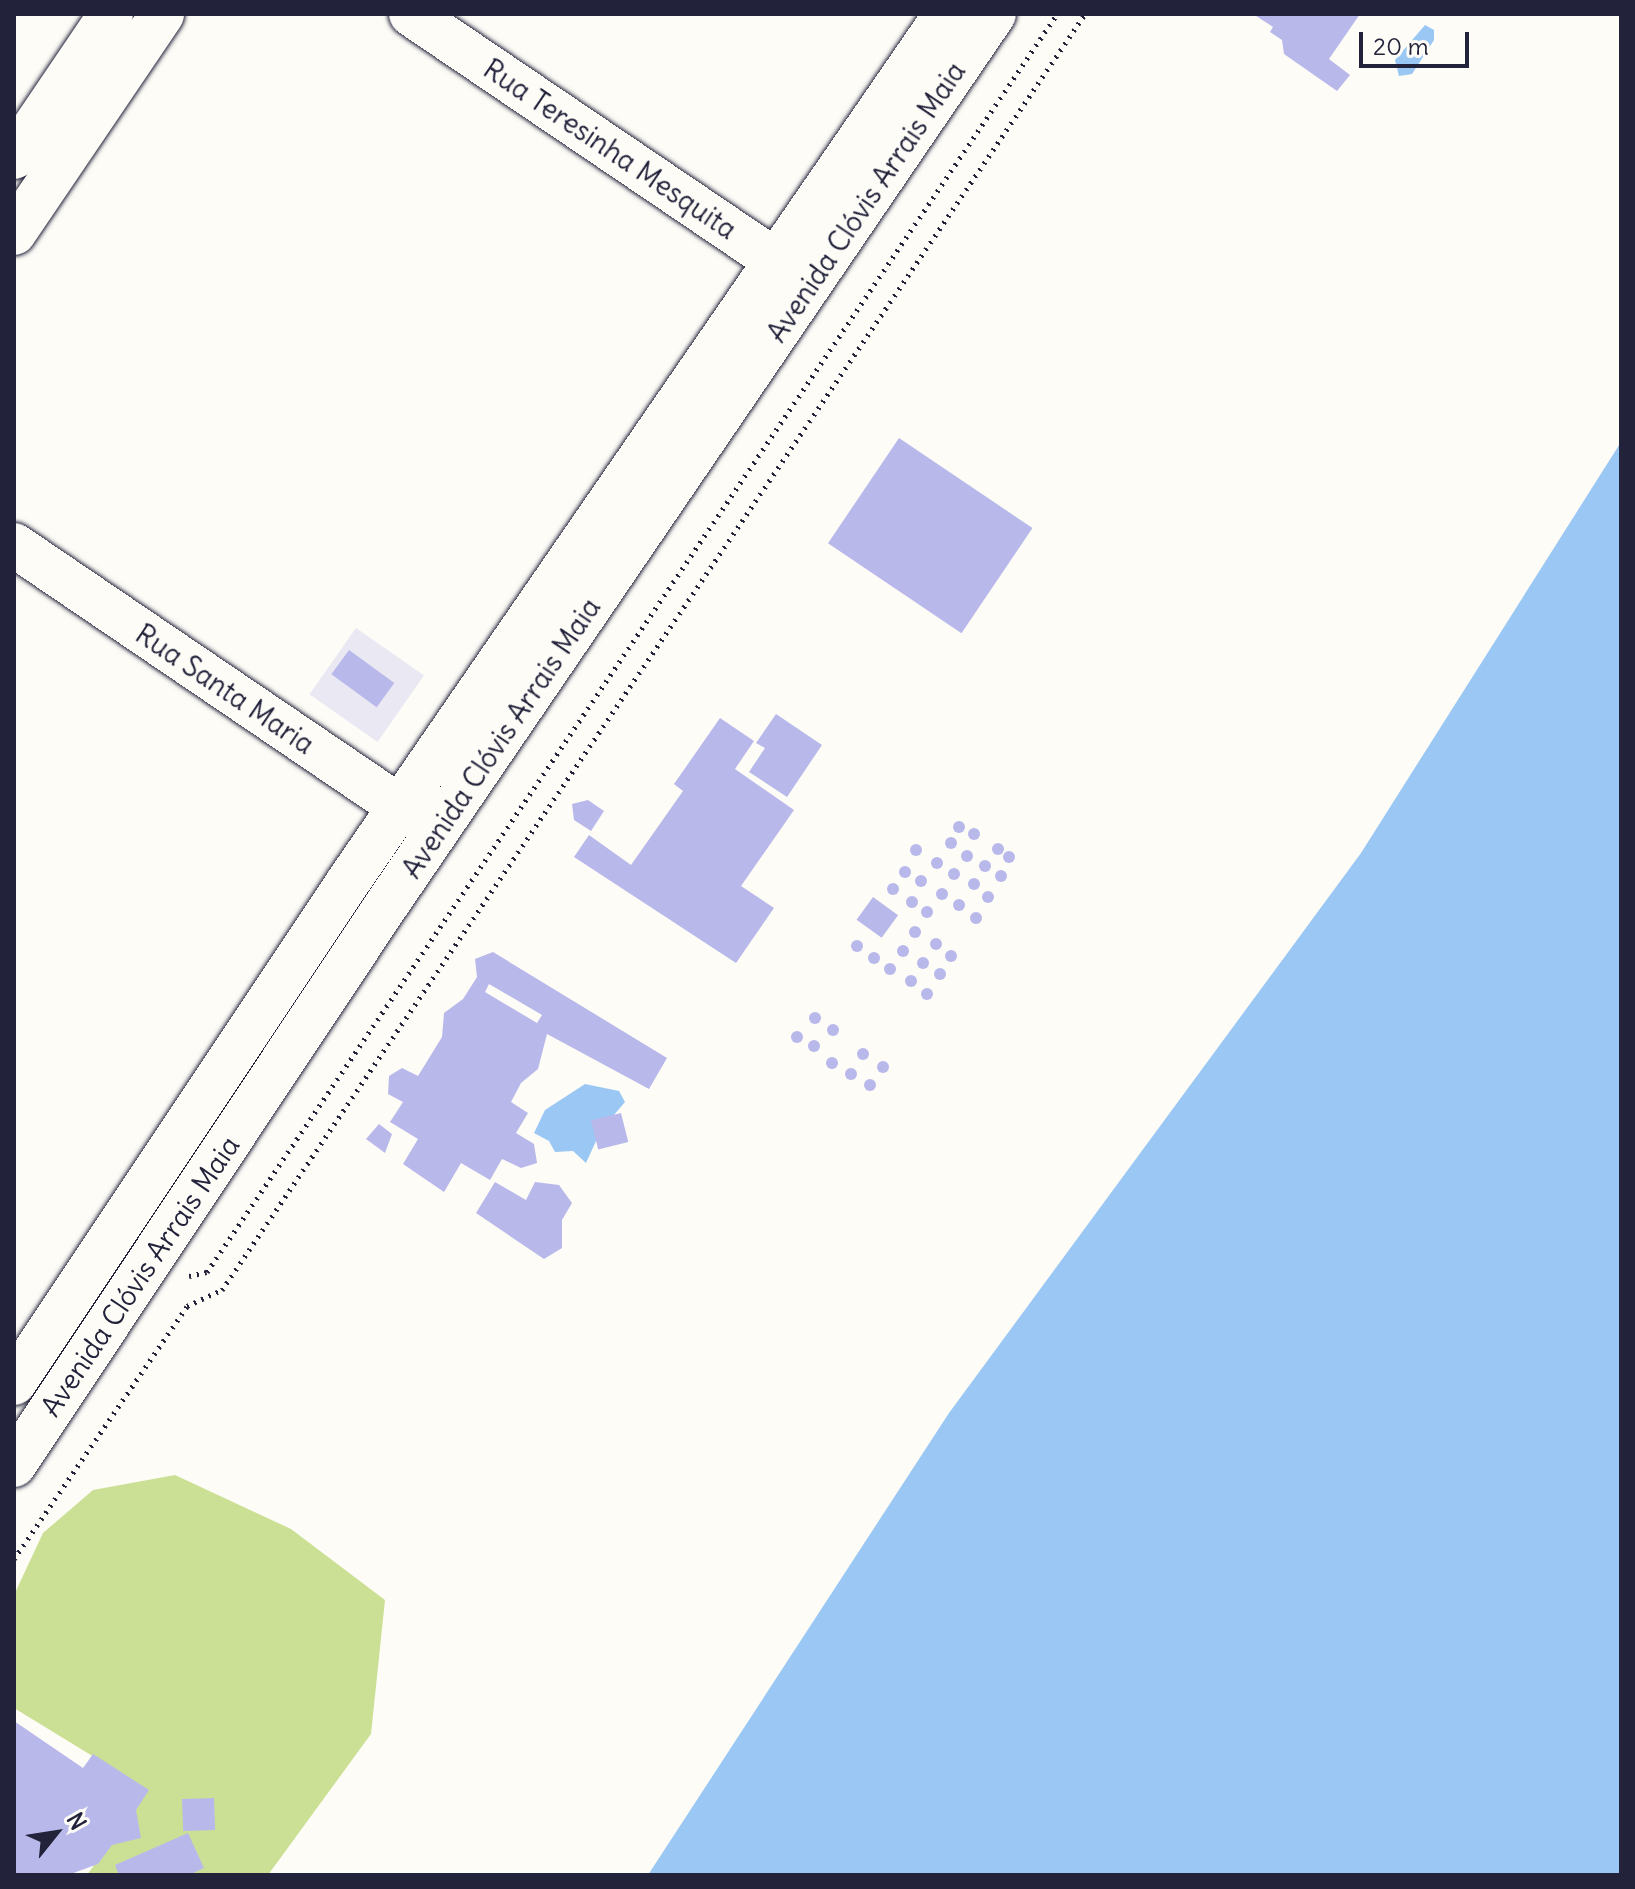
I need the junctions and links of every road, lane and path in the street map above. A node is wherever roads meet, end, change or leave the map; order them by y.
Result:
1 (111, 14) edge
2 (162, 14) edge
3 (411, 14) edge
4 (946, 14) edge
5 (994, 14) edge
6 (1057, 14) edge
7 (1085, 14) edge
8 (14, 157) edge
9 (14, 233) edge
10 (794, 274) junction
11 (14, 545) edge
12 (419, 820) junction
13 (182, 1277) dead end
14 (17, 1370) edge
15 (62, 1393) junction
16 (14, 1465) edge
17 (14, 1559) edge

1 - 8 main road
2 - 9 main road
3 - 10 main road, Rua Teresinha Mesquita
4 - 10 main road, Avenida Clóvis Arrais Maia
5 - 10 main road, Avenida Clóvis Arrais Maia
6 - 13 path
7 - 17 path
10 - 12 main road, Avenida Clóvis Arrais Maia
11 - 12 main road, Rua Santa Maria
12 - 14 main road, Avenida Clóvis Arrais Maia
12 - 15 main road, Avenida Clóvis Arrais Maia
14 - 15 main road
15 - 16 main road, Avenida Clóvis Arrais Maia

